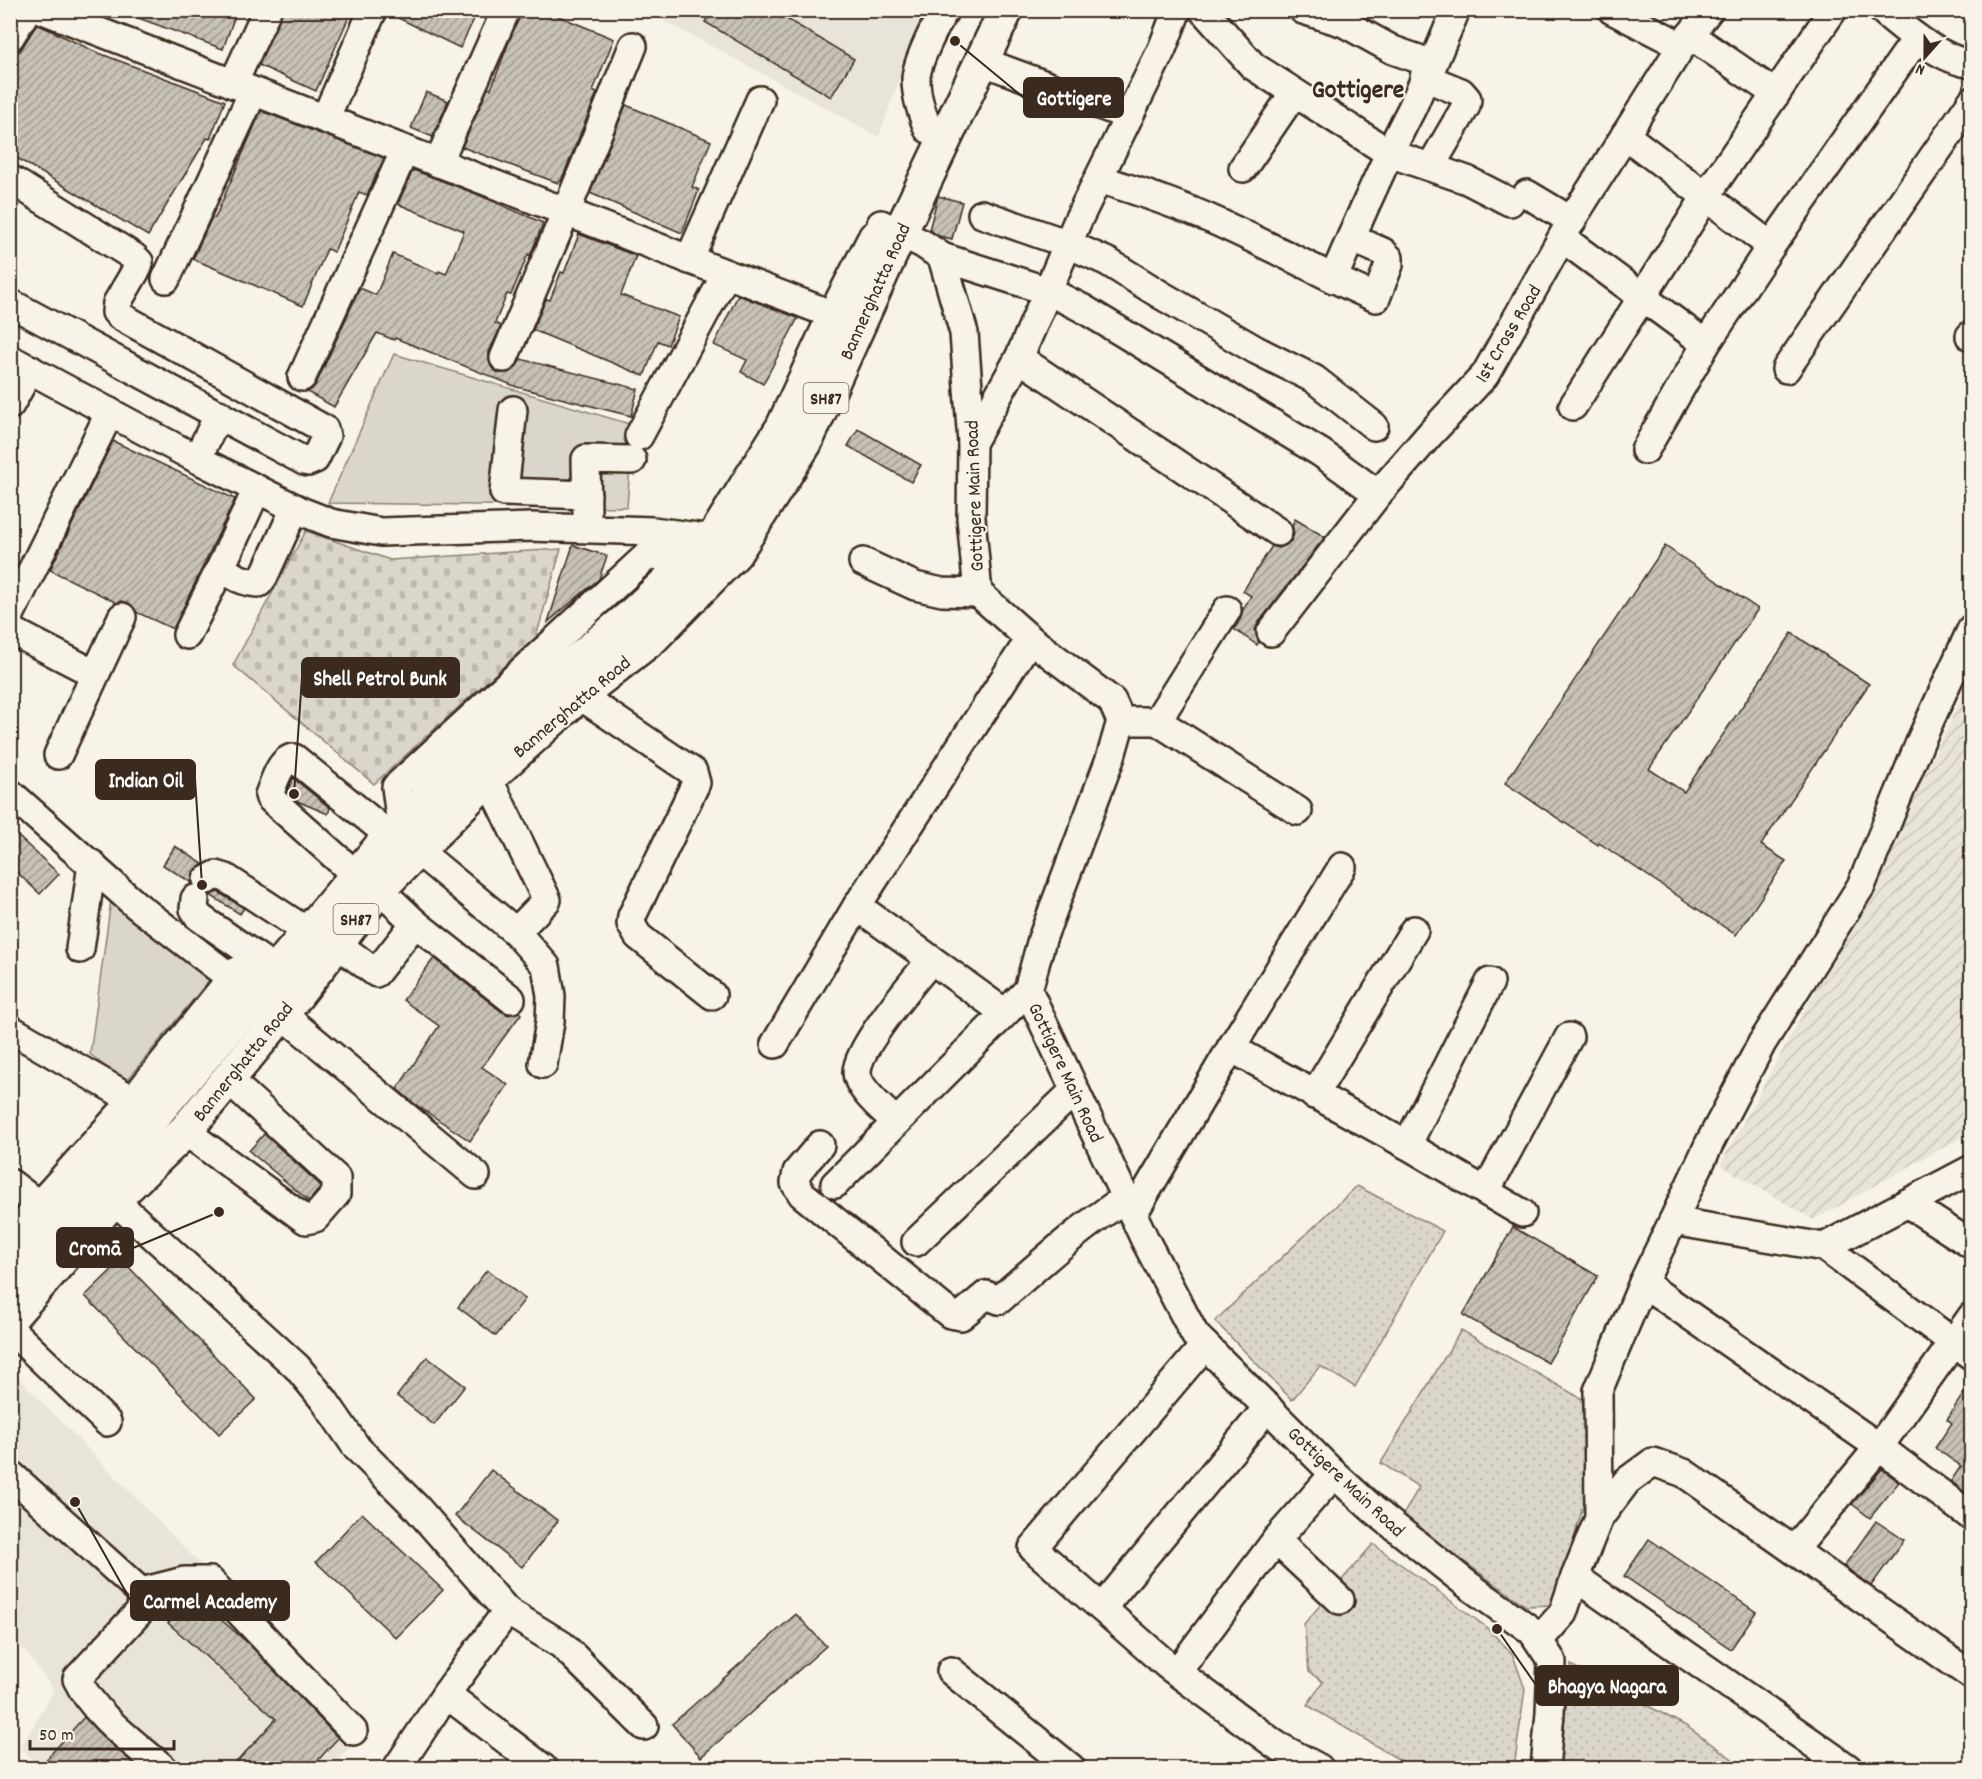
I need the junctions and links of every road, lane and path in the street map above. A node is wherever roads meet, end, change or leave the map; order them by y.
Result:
1 (27, 10) edge
2 (43, 10) edge
3 (267, 10) edge
4 (373, 10) edge
5 (506, 10) edge
6 (945, 10) edge
7 (986, 10) edge
8 (1006, 10) edge
9 (1178, 10) edge
10 (1203, 10) edge
11 (1303, 10) edge
12 (1456, 10) edge
13 (1612, 10) edge
14 (1709, 10) edge
15 (1833, 10) edge
16 (1882, 10) edge
17 (10, 37) edge
18 (1917, 38) junction
19 (1686, 41) junction
20 (633, 46) dead end
21 (1968, 56) edge
22 (981, 61) junction
23 (1429, 70) junction
24 (243, 88) junction
25 (1294, 93) junction
26 (1776, 94) junction
27 (760, 100) dead end
28 (1971, 101) edge
29 (1129, 116) junction
30 (325, 119) junction
31 (928, 129) junction
32 (1625, 135) junction
33 (405, 150) junction
34 (1389, 153) junction
35 (438, 163) junction
36 (1431, 166) junction
37 (1243, 168) dead end
38 (10, 179) edge
39 (1099, 179) junction
40 (1706, 196) junction
41 (566, 212) junction
42 (982, 214) dead end
43 (891, 229) junction
44 (1567, 229) junction
45 (1351, 238) junction
46 (1068, 244) junction
47 (1770, 246) junction
48 (942, 257) junction
49 (689, 260) junction
50 (726, 274) junction
51 (166, 279) dead end
52 (1333, 279) junction
53 (1048, 291) junction
54 (1642, 297) junction
55 (10, 303) edge
56 (847, 320) junction
57 (1706, 344) junction
58 (504, 358) dead end
59 (1019, 358) junction
60 (20, 364) edge
61 (1786, 369) dead end
62 (302, 377) dead end
63 (10, 405) edge
64 (1573, 406) dead end
65 (513, 410) dead end
66 (110, 412) junction
67 (219, 414) junction
68 (1374, 426) dead end
69 (972, 443) junction
70 (1645, 450) dead end
71 (197, 459) junction
72 (257, 489) junction
73 (1378, 494) junction
74 (587, 495) junction
75 (295, 508) junction
76 (587, 529) junction
77 (1278, 532) dead end
78 (724, 546) junction
79 (863, 562) dead end
80 (222, 565) junction
81 (978, 593) junction
82 (1227, 610) dead end
83 (10, 615) edge
84 (122, 616) dead end
85 (1971, 628) edge
86 (10, 630) edge
87 (1271, 632) dead end
88 (187, 635) dead end
89 (1030, 639) junction
90 (95, 674) junction
91 (579, 695) junction
92 (1121, 721) junction
93 (1157, 721) junction
94 (58, 754) dead end
95 (488, 778) junction
96 (10, 793) edge
97 (1298, 811) dead end
98 (403, 837) junction
99 (92, 864) junction
100 (1342, 867) dead end
101 (368, 882) junction
102 (857, 906) junction
103 (415, 923) junction
104 (1414, 930) dead end
105 (516, 932) junction
106 (322, 938) junction
107 (80, 949) dead end
108 (931, 960) junction
109 (271, 977) junction
110 (231, 978) junction
111 (1490, 982) dead end
112 (1028, 990) junction
113 (712, 995) dead end
114 (511, 999) dead end
115 (1005, 1013) junction
116 (282, 1014) junction
117 (10, 1029) edge
118 (1569, 1036) dead end
119 (775, 1044) dead end
120 (1231, 1048) junction
121 (543, 1064) dead end
122 (227, 1078) junction
123 (1075, 1090) junction
124 (1314, 1095) junction
125 (144, 1107) junction
126 (897, 1122) junction
127 (185, 1131) junction
128 (820, 1145) dead end
129 (1407, 1145) junction
130 (1971, 1169) edge
131 (476, 1175) dead end
132 (10, 1183) edge
133 (835, 1184) dead end
134 (104, 1191) junction
135 (1486, 1191) junction
136 (1907, 1203) junction
137 (1129, 1206) junction
138 (49, 1213) junction
139 (1522, 1213) dead end
140 (1673, 1221) junction
141 (10, 1241) edge
142 (916, 1242) dead end
143 (1971, 1245) edge
144 (1824, 1247) junction
145 (10, 1279) edge
146 (1643, 1283) junction
147 (1971, 1316) edge
148 (10, 1318) edge
149 (10, 1329) edge
150 (1205, 1345) junction
151 (1962, 1349) edge
152 (1268, 1407) junction
153 (107, 1422) dead end
154 (1879, 1447) junction
155 (10, 1474) edge
156 (1334, 1474) junction
157 (1971, 1516) edge
158 (1599, 1518) junction
159 (1276, 1540) junction
160 (1794, 1550) junction
161 (1575, 1577) junction
162 (141, 1592) junction
163 (1340, 1600) dead end
164 (1102, 1608) junction
165 (507, 1611) junction
166 (1539, 1640) junction
167 (951, 1671) dead end
168 (1177, 1672) junction
169 (1971, 1676) edge
170 (446, 1694) junction
171 (644, 1726) dead end
172 (352, 1731) dead end
173 (1058, 1764) edge
174 (163, 1768) edge
175 (397, 1768) edge
176 (543, 1768) edge
177 (1319, 1768) edge
178 (1545, 1768) edge
179 (1848, 1768) edge

1 - 17 street
2 - 24 street
3 - 24 street
4 - 30 street
5 - 35 street
6 - 31 street
7 - 31 main road, Bannerghatta Road / SH87
8 - 22 main road, Bannerghatta Road / SH87
9 - 29 street
10 - 25 street
11 - 23 street
12 - 23 street
13 - 19 street
14 - 19 street, 1st Cross Road
15 - 26 street
16 - 18 street
18 - 21 street
18 - 47 street
19 - 26 street
19 - 32 street, 1st Cross Road
20 - 41 street
22 - 29 street
22 - 43 main road, Bannerghatta Road / SH87
23 - 34 street
23 - 36 street
24 - 30 street
24 - 51 street
25 - 34 street
25 - 37 street
26 - 40 street
27 - 49 street
28 - 61 street
29 - 39 street
30 - 33 street
31 - 43 main road, Bannerghatta Road / SH87
32 - 40 street
32 - 44 street, 1st Cross Road
33 - 35 street
33 - 62 street
34 - 36 street
34 - 45 street
35 - 41 street
36 - 44 street
38 - 67 street
39 - 46 street
39 - 52 street
40 - 47 street
40 - 54 street
41 - 49 street
41 - 58 street
42 - 46 street
43 - 48 street
43 - 56 main road, Bannerghatta Road / SH87
44 - 54 street
44 - 73 street, 1st Cross Road
45 - 52 street
45 - 52 street
46 - 53 street
46 - 68 street
47 - 57 street
48 - 53 street
48 - 69 street, Gottigere Main Road
49 - 50 street
50 - 56 street
50 - 74 street
53 - 59 street
53 - 73 street
54 - 57 street
54 - 64 street
55 - 67 street
56 - 78 main road, Bannerghatta Road / SH87
57 - 70 street
59 - 69 street
59 - 77 street
60 - 63 street
60 - 66 street
65 - 74 street
66 - 71 street
66 - 83 street
67 - 71 street
69 - 81 street, Gottigere Main Road
71 - 72 street
72 - 75 street
72 - 80 street
73 - 87 street, 1st Cross Road
74 - 76 street
75 - 76 street
75 - 80 street
76 - 78 street
78 - 91 main road, Bannerghatta Road / SH87
78 - 98 main road
79 - 81 street
80 - 88 street
81 - 89 street, Gottigere Main Road
82 - 93 street
84 - 90 street
85 - 140 street
86 - 90 street
89 - 92 street, Gottigere Main Road
89 - 102 street
90 - 94 street
91 - 95 main road, Bannerghatta Road / SH87
91 - 113 street
92 - 93 street
92 - 112 street, Gottigere Main Road
93 - 97 street
95 - 98 main road, Bannerghatta Road / SH87
95 - 105 street
96 - 99 street
98 - 101 main road, Bannerghatta Road / SH87
98 - 101 street
98 - 105 street
99 - 107 street
99 - 110 street
100 - 120 street
101 - 103 street
101 - 106 main road, Bannerghatta Road / SH87
102 - 108 street
102 - 119 street
103 - 106 street
103 - 114 street
104 - 124 street
105 - 121 street
106 - 109 main road
106 - 109 street
106 - 116 main road, Bannerghatta Road / SH87
108 - 115 street
108 - 126 street
109 - 110 street
109 - 125 main road
110 - 125 street
111 - 129 street
112 - 115 street
112 - 123 street, Gottigere Main Road
115 - 126 street
116 - 122 main road, Bannerghatta Road / SH87
116 - 131 street
117 - 125 street
118 - 135 street
120 - 124 street
120 - 137 street
122 - 127 main road, Bannerghatta Road / SH87
122 - 127 street
123 - 137 street, Gottigere Main Road
123 - 142 street
124 - 129 street
125 - 134 main road
125 - 138 street
126 - 133 street
127 - 134 main road, Bannerghatta Road / SH87
128 - 137 street
129 - 135 street
130 - 136 street
132 - 138 street
134 - 138 main road
134 - 148 main road, Bannerghatta Road / SH87
134 - 165 street
135 - 139 street
136 - 143 street
136 - 144 street
137 - 150 street, Gottigere Main Road
138 - 141 street
138 - 145 main road
140 - 144 street
140 - 146 street
144 - 151 street
146 - 154 street
146 - 158 street
147 - 151 street
149 - 153 street
150 - 152 street, Gottigere Main Road
150 - 164 street
151 - 154 street
152 - 156 street, Gottigere Main Road
152 - 164 street
154 - 157 street
154 - 160 street
155 - 162 street
156 - 159 street
156 - 166 street, Gottigere Main Road
158 - 160 street
158 - 161 street
159 - 163 street
159 - 168 street
160 - 169 street
161 - 166 street
161 - 179 street
162 - 172 street
162 - 174 street
164 - 168 street
165 - 170 street
165 - 171 street
166 - 178 street, Gottigere Main Road
167 - 173 street
168 - 177 street
170 - 175 street
170 - 176 street

